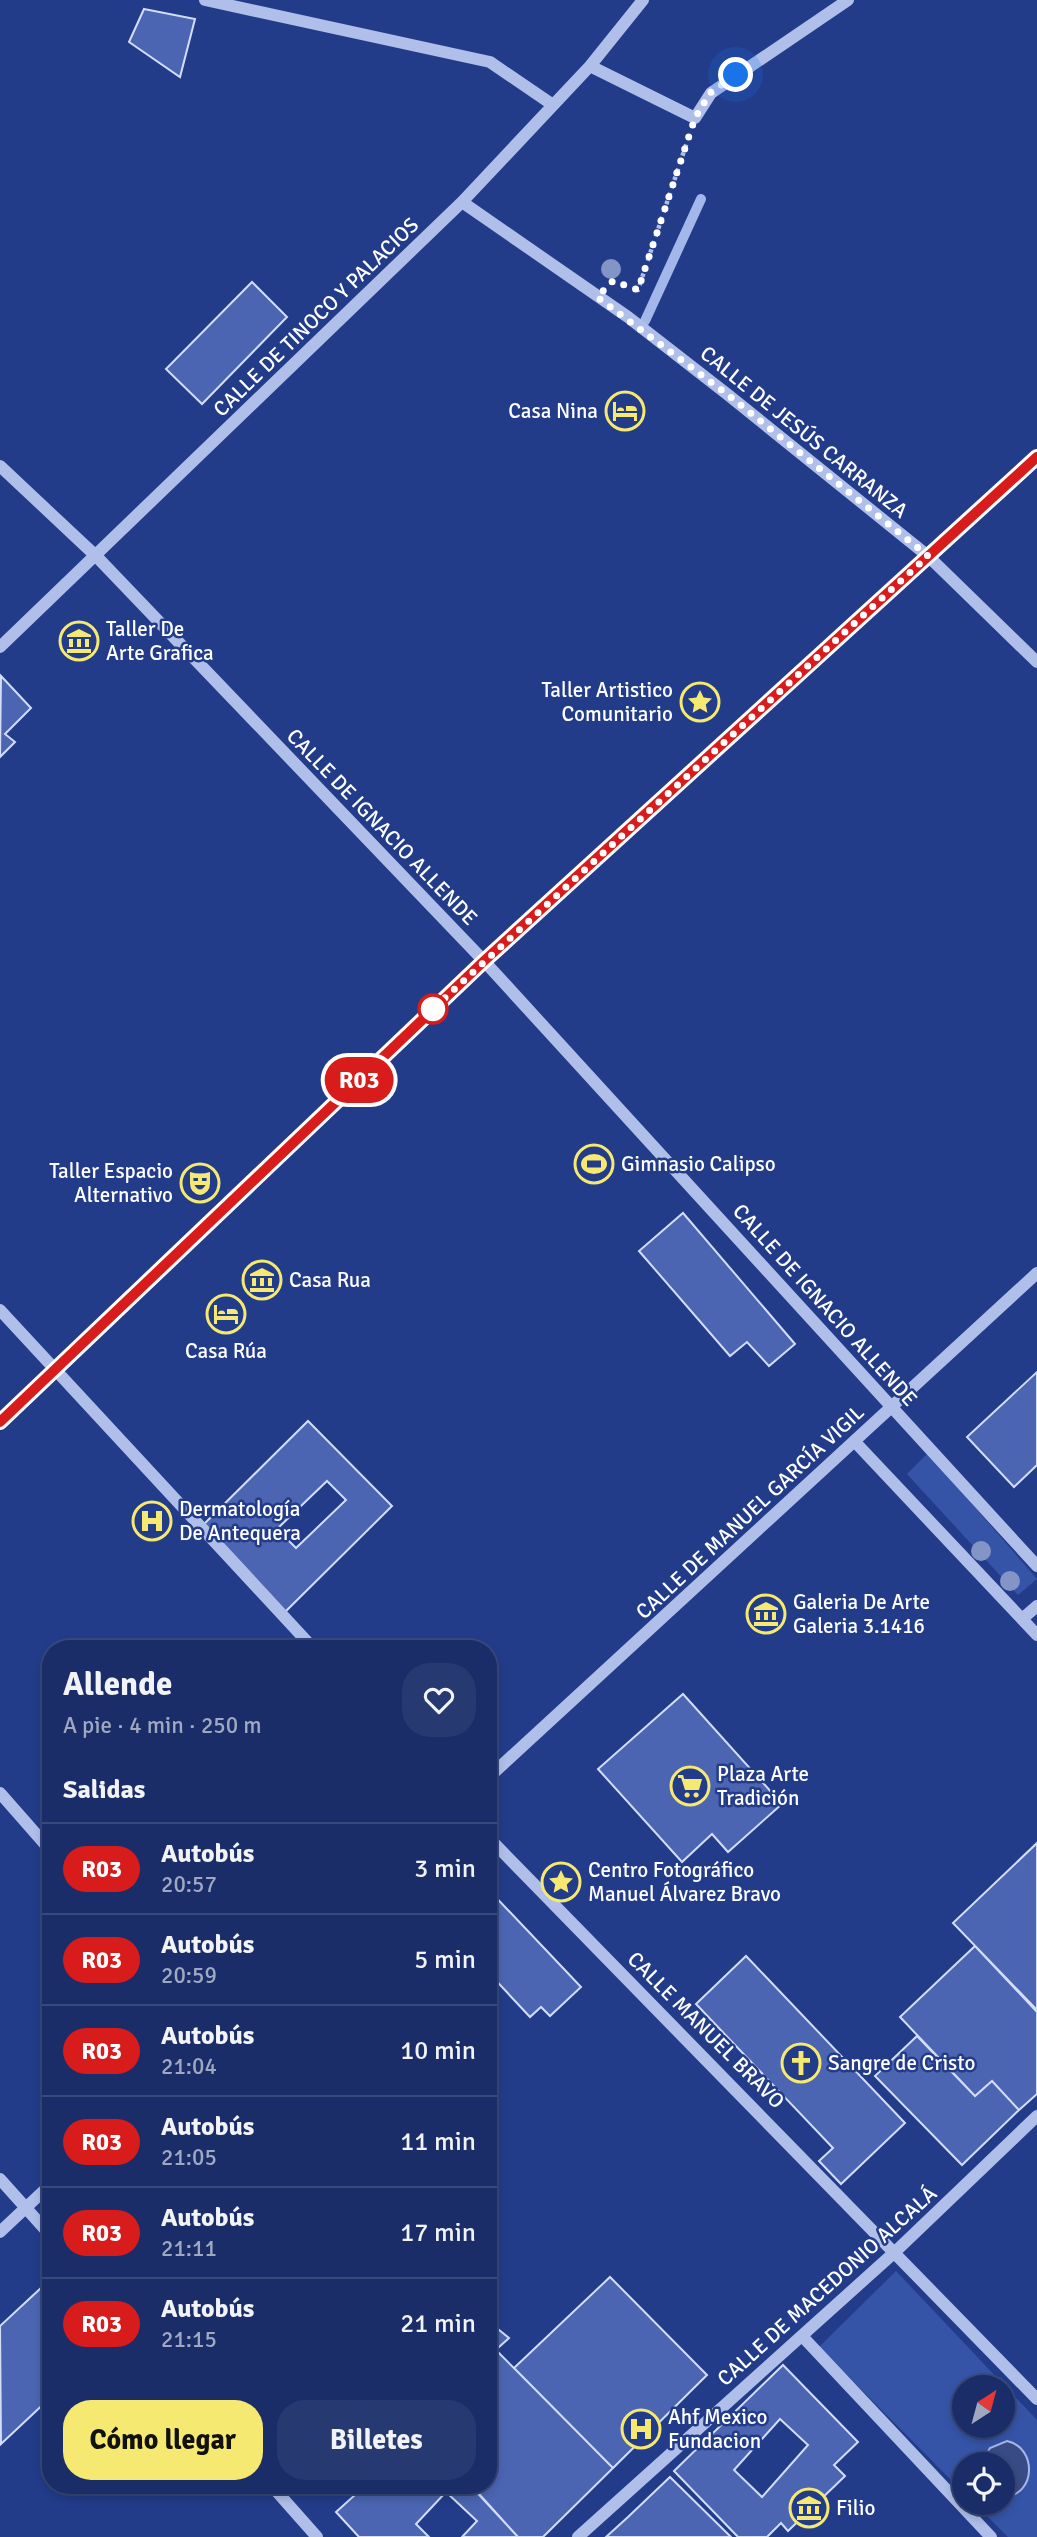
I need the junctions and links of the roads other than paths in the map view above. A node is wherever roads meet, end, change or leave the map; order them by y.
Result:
1 (205, 0) edge
2 (848, 0) edge
3 (635, 3) edge
4 (590, 66) junction
5 (553, 105) junction
6 (462, 202) junction
7 (1037, 457) edge
8 (0, 467) edge
9 (97, 556) junction
10 (928, 556) junction
11 (0, 647) edge
12 (1037, 662) edge
13 (484, 961) junction
14 (1037, 1273) edge
15 (0, 1310) edge
16 (55, 1369) junction
17 (893, 1407) junction
18 (0, 1422) edge
19 (856, 1443) junction
20 (1037, 1566) edge
21 (1037, 1606) edge
22 (1021, 1619) junction
23 (1037, 1635) edge
24 (306, 1640) edge
25 (497, 1770) edge
26 (0, 1793) edge
27 (42, 1841) edge
28 (497, 1845) edge
29 (1037, 2116) edge
30 (0, 2179) edge
31 (42, 2193) edge
32 (26, 2208) junction
33 (42, 2226) edge
34 (0, 2232) edge
35 (896, 2251) junction
36 (802, 2336) junction
37 (1037, 2399) edge
38 (279, 2494) edge
39 (317, 2537) edge
40 (578, 2537) edge
41 (991, 2537) edge

1 - 5 street
2 - 4 street
3 - 4 street, CALLE DE TINOCO Y PALACIOS
4 - 5 street, CALLE DE TINOCO Y PALACIOS
5 - 6 street, CALLE DE TINOCO Y PALACIOS
6 - 9 street, CALLE DE TINOCO Y PALACIOS
6 - 10 street, CALLE DE JESÚS CARRANZA
7 - 10 street
8 - 9 street, CALLE DE IGNACIO ALLENDE
9 - 11 street, CALLE DE TINOCO Y PALACIOS
9 - 13 street, CALLE DE IGNACIO ALLENDE
10 - 12 street, CALLE DE JESÚS CARRANZA
10 - 13 street
13 - 16 street
13 - 17 street, CALLE DE IGNACIO ALLENDE
14 - 17 street, CALLE DE MANUEL GARCÍA VIGIL
15 - 16 street
16 - 18 street
16 - 24 street
17 - 19 street, CALLE DE MANUEL GARCÍA VIGIL
17 - 20 street, CALLE DE IGNACIO ALLENDE
19 - 22 street
19 - 25 street, CALLE DE MANUEL GARCÍA VIGIL
21 - 22 street
22 - 23 street
26 - 27 street
28 - 35 street, CALLE MANUEL BRAVO
29 - 35 street, CALLE DE MACEDONIO ALCALÁ
30 - 32 street
31 - 32 street
32 - 33 street
32 - 34 street
35 - 36 street, CALLE DE MACEDONIO ALCALÁ
35 - 37 street, CALLE MANUEL BRAVO
36 - 40 street, CALLE DE MACEDONIO ALCALÁ
36 - 41 street
38 - 39 street

